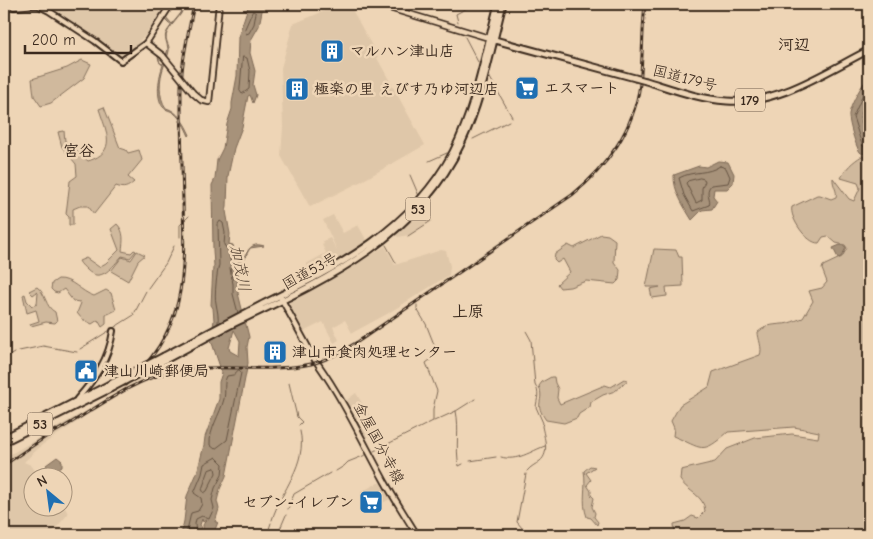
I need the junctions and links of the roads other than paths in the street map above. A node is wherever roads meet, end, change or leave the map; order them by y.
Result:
1 (5, 4) edge
2 (171, 4) edge
3 (219, 4) edge
4 (376, 4) edge
5 (498, 4) edge
6 (503, 4) edge
7 (491, 39) junction
8 (146, 43) junction
9 (869, 50) edge
10 (281, 298) junction
11 (113, 331) dead end
12 (76, 404) junction
13 (4, 438) edge
14 (4, 442) edge
15 (417, 535) edge

1 - 8 street
2 - 8 main road
3 - 8 main road, bridge
4 - 7 main road
5 - 7 highway, 国道53号 / 53
6 - 7 highway, 国道53号 / 53
7 - 9 highway, 国道179号 / 179, bridge
7 - 10 highway, 国道53号 / 53
10 - 12 highway, 国道53号 / 53, bridge
10 - 15 main road, 金屋国分寺線
11 - 12 street
12 - 13 highway, 国道53号 / 53
12 - 14 highway, 国道53号 / 53

